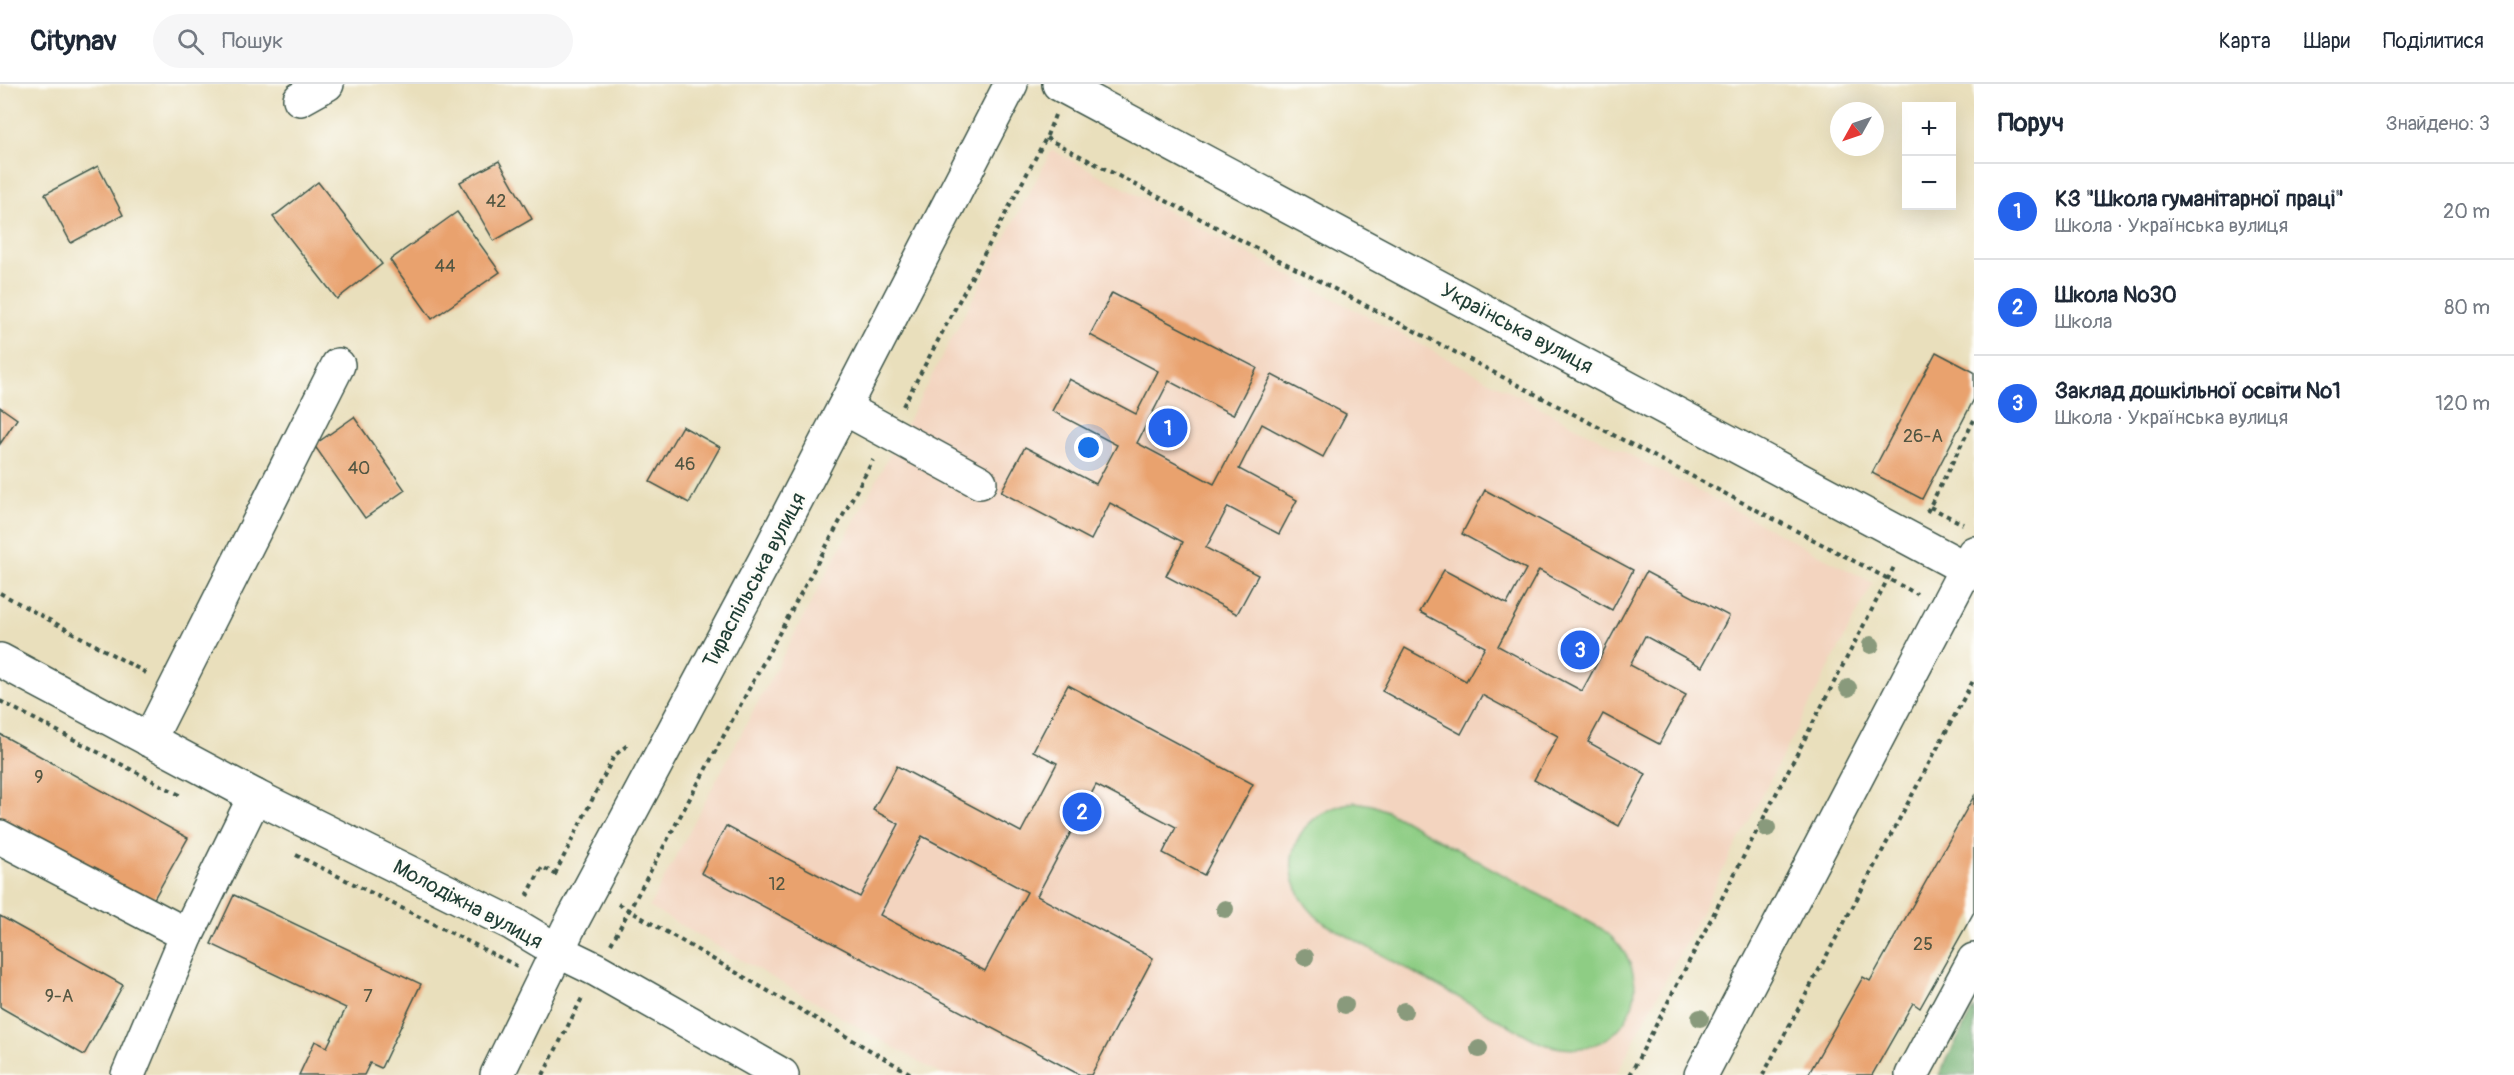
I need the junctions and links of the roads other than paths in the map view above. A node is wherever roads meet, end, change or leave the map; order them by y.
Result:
1 (1011, 84) edge
2 (1063, 85) edge
3 (338, 365) dead end
4 (844, 408) junction
5 (980, 482) dead end
6 (1970, 555) edge
7 (0, 660) edge
8 (149, 740) junction
9 (255, 796) junction
10 (0, 837) edge
11 (187, 935) junction
12 (558, 951) junction
13 (1974, 960) edge
14 (128, 1075) edge
15 (497, 1075) edge
16 (782, 1075) edge
17 (1701, 1075) edge
18 (1912, 1075) edge

1 - 4 street, Тираспільська вулиця
2 - 6 street, Українська вулиця
3 - 8 street
4 - 5 street
4 - 12 street, Тираспільська вулиця
6 - 17 street
7 - 8 street, Молодіжна вулиця
8 - 9 street, Молодіжна вулиця
9 - 11 street
9 - 12 street, Молодіжна вулиця
10 - 11 street
11 - 14 street
12 - 15 street, Тираспільська вулиця
12 - 16 street, Молодіжна вулиця
13 - 18 street

